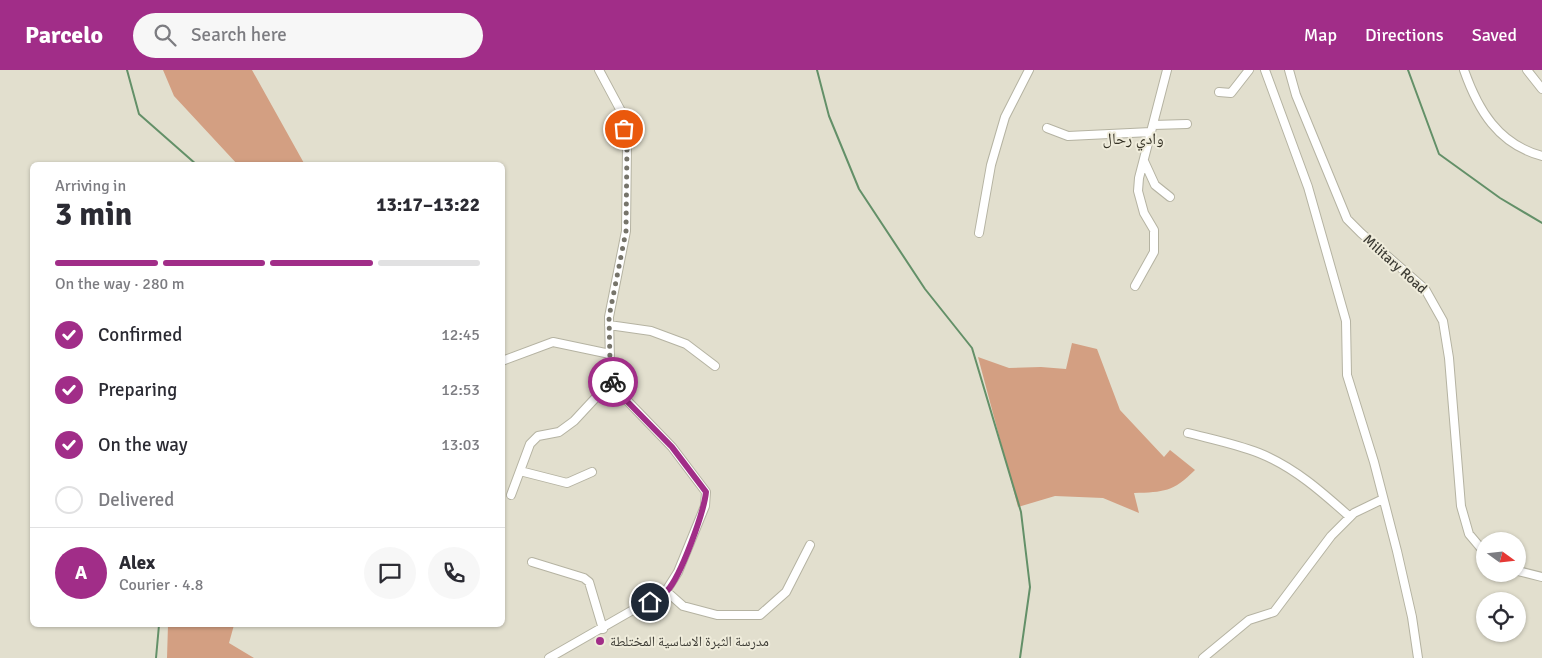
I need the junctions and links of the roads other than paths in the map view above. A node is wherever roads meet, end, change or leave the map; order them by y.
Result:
1 (599, 70) edge
2 (1029, 70) edge
3 (1168, 70) edge
4 (1249, 70) edge
5 (1265, 70) edge
6 (1289, 70) edge
7 (1464, 70) edge
8 (1527, 70) edge
9 (1542, 89) edge
10 (1219, 92) dead end
11 (1188, 124) dead end
12 (1047, 128) dead end
13 (1152, 128) junction
14 (1542, 156) edge
15 (1144, 159) junction
16 (1170, 197) dead end
17 (979, 233) dead end
18 (1135, 286) dead end
19 (609, 325) junction
20 (610, 354) junction
21 (505, 359) edge
22 (715, 366) dead end
23 (613, 379) junction
24 (1188, 433) dead end
25 (520, 471) junction
26 (592, 472) dead end
27 (511, 495) dead end
28 (1383, 499) junction
29 (1350, 517) junction
30 (1476, 542) edge
31 (810, 545) dead end
32 (532, 562) dead end
33 (1526, 573) edge
34 (1542, 577) edge
35 (666, 591) junction
36 (603, 629) junction
37 (550, 658) edge
38 (1203, 658) edge
39 (1418, 658) edge

1 - 19 street
2 - 17 street
3 - 13 street
4 - 10 street
5 - 28 street
6 - 30 street, Military Road
7 - 14 street
8 - 9 street
11 - 13 street
12 - 13 street
13 - 15 street
15 - 16 street
15 - 18 street
19 - 20 street
19 - 22 street
20 - 21 street
20 - 23 street
23 - 25 street
23 - 35 street
24 - 29 street
25 - 26 street
25 - 27 street
28 - 29 street
28 - 39 street
29 - 38 street
31 - 35 street
32 - 36 street
33 - 34 street
35 - 36 street
36 - 37 street

